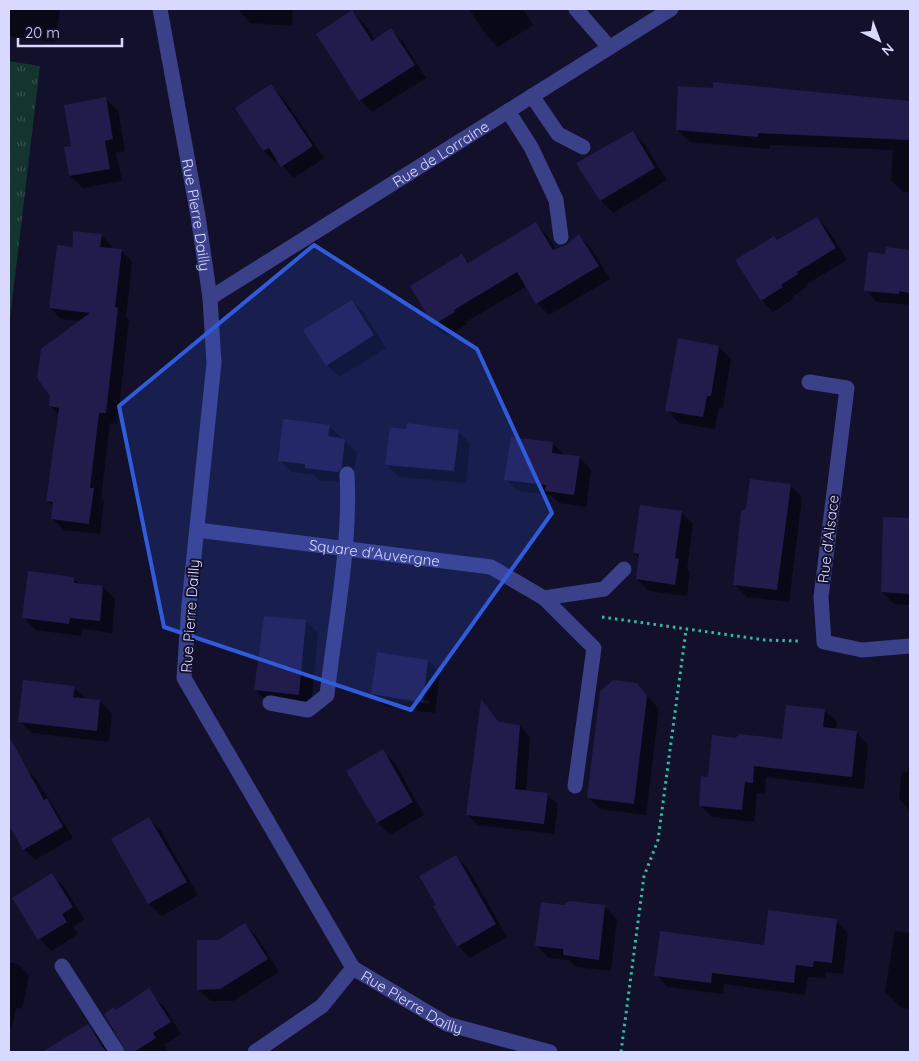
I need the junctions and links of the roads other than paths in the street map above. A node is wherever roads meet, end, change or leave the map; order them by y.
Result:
1 (160, 9) edge
2 (576, 9) edge
3 (590, 9) edge
4 (671, 9) edge
5 (609, 47) junction
6 (532, 96) junction
7 (508, 111) junction
8 (583, 147) dead end
9 (561, 237) dead end
10 (210, 298) junction
11 (809, 382) dead end
12 (347, 474) dead end
13 (197, 530) junction
14 (344, 548) junction
15 (624, 569) dead end
16 (544, 598) junction
17 (910, 646) edge
18 (270, 703) dead end
19 (575, 786) dead end
20 (62, 966) dead end
21 (353, 968) junction
22 (117, 1052) edge
23 (254, 1052) edge
24 (550, 1052) edge

1 - 10 street, Rue Pierre Dailly
2 - 5 street
3 - 5 street
4 - 5 street, Rue de Lorraine
5 - 6 street, Rue de Lorraine
6 - 7 street, Rue de Lorraine
6 - 8 street
7 - 9 street
7 - 10 street, Rue de Lorraine
10 - 13 street, Rue Pierre Dailly
11 - 17 street, Rue d'Alsace
12 - 14 street
13 - 14 street, Square d'Auvergne
13 - 21 street, Rue Pierre Dailly
14 - 16 street, Square d'Auvergne
14 - 18 street
15 - 16 street
16 - 19 street, Square d'Auvergne
20 - 22 street
21 - 23 street
21 - 24 street, Rue Pierre Dailly

